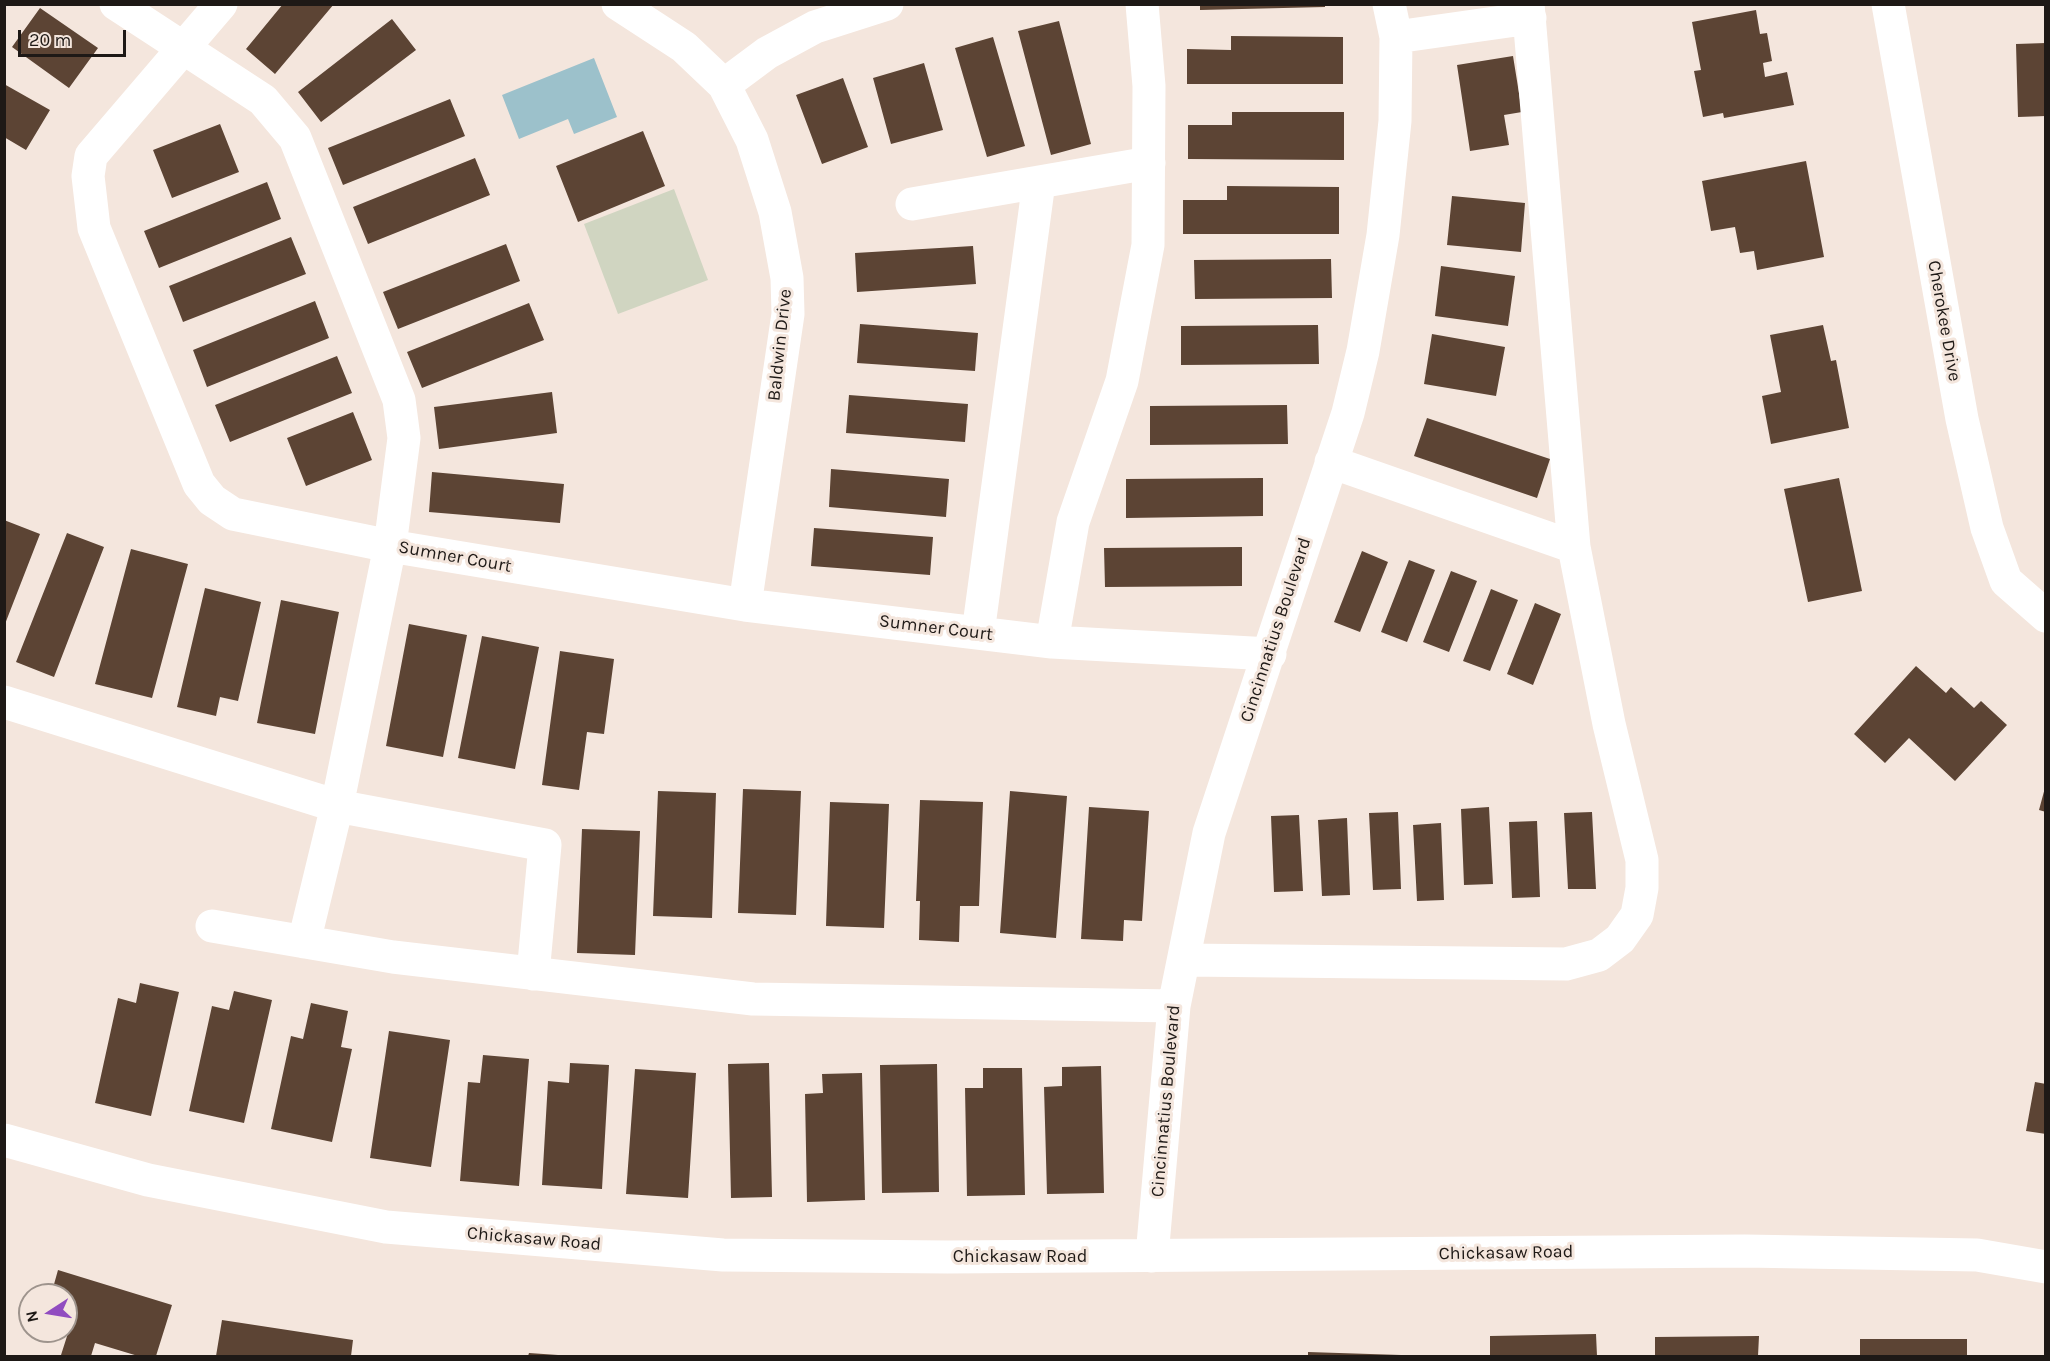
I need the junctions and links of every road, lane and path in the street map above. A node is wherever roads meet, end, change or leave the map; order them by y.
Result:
1 (116, 4) edge
2 (221, 4) edge
3 (618, 4) edge
4 (1142, 4) edge
5 (1389, 4) edge
6 (1888, 4) edge
7 (866, 8) edge
8 (1529, 11) edge
9 (1396, 37) junction
10 (181, 49) junction
11 (724, 85) junction
12 (1149, 163) junction
13 (1039, 182) junction
14 (912, 204) dead end
15 (1331, 462) junction
16 (390, 546) junction
17 (1574, 547) junction
18 (745, 605) junction
19 (2046, 616) edge
20 (978, 633) junction
21 (1052, 642) junction
22 (1270, 654) junction
23 (4, 702) edge
24 (337, 806) junction
25 (212, 926) dead end
26 (304, 942) junction
27 (1184, 960) junction
28 (533, 974) junction
29 (1174, 1006) junction
30 (4, 1140) edge
31 (1152, 1256) junction
32 (2046, 1266) edge

1 - 10 street
2 - 10 street, Sumner Court
3 - 11 street, Baldwin Drive
4 - 12 street
5 - 9 street, Cincinnatius Boulevard
6 - 19 street, Cherokee Drive
7 - 11 street
8 - 9 street
8 - 17 street
9 - 15 street, Cincinnatius Boulevard
10 - 16 street
10 - 16 street, Sumner Court
11 - 18 street, Baldwin Drive
12 - 13 street
12 - 21 street
13 - 14 street
13 - 20 street
15 - 17 street
15 - 22 street, Cincinnatius Boulevard
16 - 18 street, Sumner Court
16 - 24 street
17 - 27 street
18 - 20 street, Sumner Court
20 - 21 street, Sumner Court
21 - 22 street, Sumner Court
22 - 27 street, Cincinnatius Boulevard
23 - 24 street
24 - 26 street
24 - 28 street
25 - 26 street
26 - 28 street
27 - 29 street, Cincinnatius Boulevard
28 - 29 street
29 - 31 street, Cincinnatius Boulevard
30 - 31 street, Chickasaw Road
31 - 32 street, Chickasaw Road

